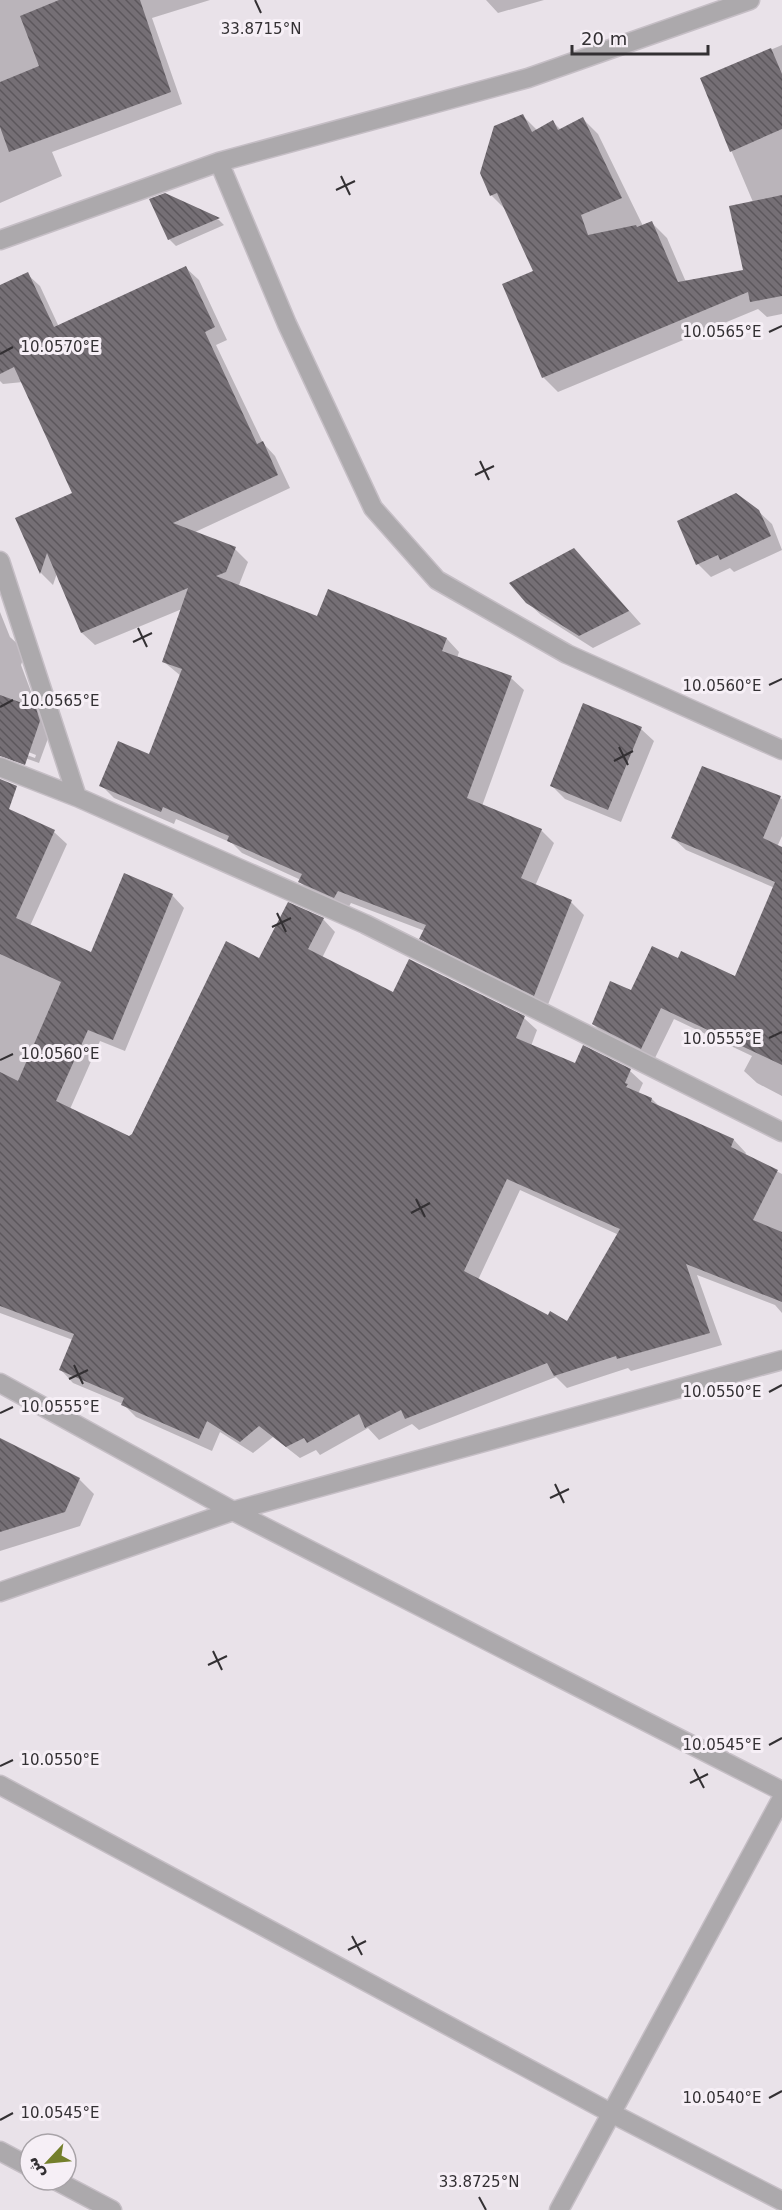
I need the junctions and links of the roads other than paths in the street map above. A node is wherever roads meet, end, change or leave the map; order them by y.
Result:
1 (750, 0) edge
2 (219, 162) junction
3 (0, 240) edge
4 (0, 561) edge
5 (782, 750) edge
6 (0, 767) edge
7 (76, 797) junction
8 (782, 1132) edge
9 (777, 1367) edge
10 (0, 1383) edge
11 (233, 1511) junction
12 (0, 1592) edge
13 (0, 1785) edge
14 (782, 1791) edge
15 (782, 1798) edge
16 (610, 2113) junction
17 (0, 2151) edge
18 (18, 2161) edge
19 (78, 2192) edge
20 (782, 2201) edge
21 (112, 2210) edge
22 (559, 2210) edge

1 - 2 street
2 - 3 street
2 - 5 street
4 - 7 street
6 - 7 street
7 - 8 street
9 - 11 street
10 - 11 street
11 - 12 street
11 - 14 street
13 - 16 street
15 - 16 street
16 - 20 street
16 - 22 street
17 - 18 street
19 - 21 street

